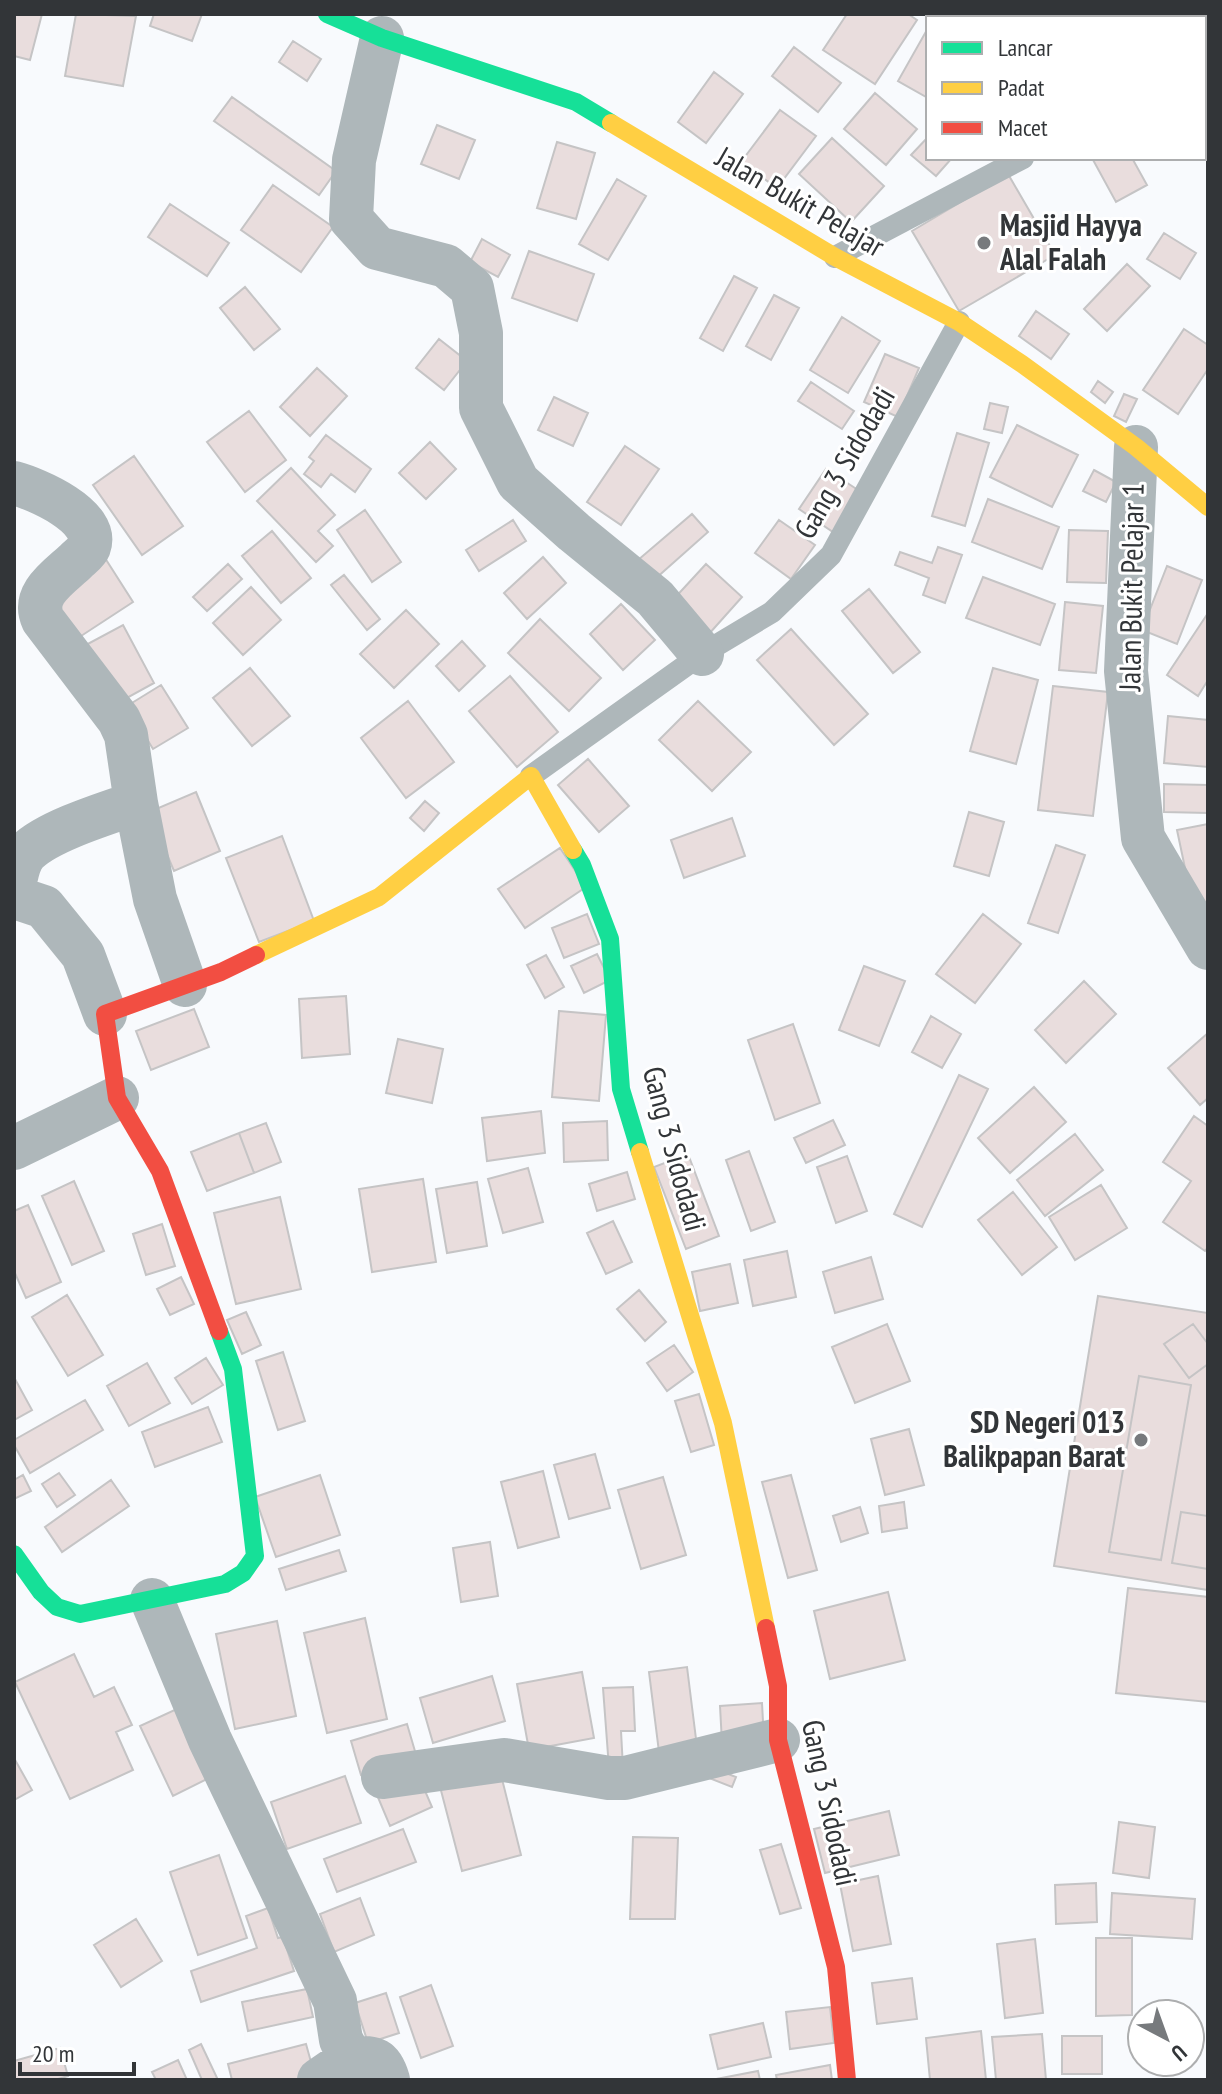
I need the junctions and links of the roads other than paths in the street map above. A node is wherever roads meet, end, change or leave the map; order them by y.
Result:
1 (327, 14) edge
2 (382, 38) junction
3 (1019, 160) edge
4 (835, 257) junction
5 (959, 322) junction
6 (1136, 447) junction
7 (14, 483) edge
8 (1208, 507) edge
9 (702, 654) junction
10 (531, 776) junction
11 (136, 803) junction
12 (14, 886) edge
13 (14, 897) edge
14 (1208, 948) edge
15 (185, 985) junction
16 (105, 1014) junction
17 (117, 1098) junction
18 (14, 1148) edge
19 (14, 1554) edge
20 (152, 1600) junction
21 (778, 1740) junction
22 (383, 1777) dead end
23 (335, 2069) edge
24 (388, 2080) edge
25 (847, 2080) edge

1 - 2 street, Jalan Bukit Pelajar
2 - 4 street, Jalan Bukit Pelajar
2 - 9 street
3 - 4 lane
4 - 5 street, Jalan Bukit Pelajar
5 - 6 street, Jalan Bukit Pelajar
5 - 9 lane, Gang 3 Sidodadi
6 - 8 street, Jalan Bukit Pelajar
6 - 14 street, Jalan Bukit Pelajar 1
7 - 11 street
9 - 10 lane, Gang 3 Sidodadi
10 - 15 street
10 - 21 street, Gang 3 Sidodadi
11 - 12 street
11 - 15 street
13 - 16 street
15 - 16 street
16 - 17 street
17 - 18 street
17 - 20 street
19 - 20 street
20 - 23 street
21 - 22 street
21 - 25 street, Gang 3 Sidodadi
23 - 24 street

